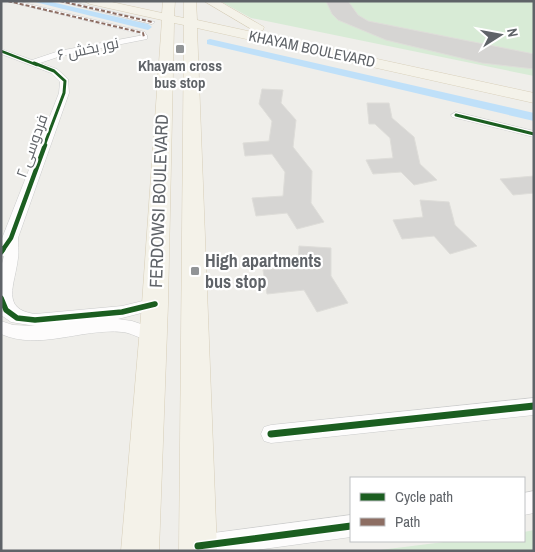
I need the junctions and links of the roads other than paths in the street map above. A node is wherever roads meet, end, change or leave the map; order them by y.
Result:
1 (8, 1) edge
2 (60, 1) edge
3 (90, 1) edge
4 (135, 1) edge
5 (210, 1) edge
6 (177, 16) edge
7 (258, 27) junction
8 (144, 37) joint
9 (2, 52) edge
10 (33, 62) junction
11 (534, 85) edge
12 (534, 98) edge
13 (456, 115) dead end
14 (534, 134) edge
15 (6, 238) edge
16 (1, 252) edge
17 (1, 297) edge
18 (155, 304) junction
19 (1, 327) edge
20 (153, 335) junction
21 (534, 406) edge
22 (271, 434) dead end
23 (350, 526) edge
24 (198, 548) edge
25 (140, 551) edge

1 - 8 street
2 - 6 street
3 - 6 main road, KHAYAM BOULEVARD
4 - 6 main road, KHAYAM BOULEVARD
5 - 7 main road
6 - 7 main road, KHAYAM BOULEVARD
6 - 12 main road, KHAYAM BOULEVARD
6 - 18 main road, FERDOWSI BOULEVARD
6 - 24 main road, FERDOWSI BOULEVARD
7 - 11 main road, KHAYAM BOULEVARD
8 - 10 street, نور بخش ۶
9 - 10 street
10 - 15 street, فردوسی ۲
13 - 14 street
15 - 16 street, فردوسی ۲
15 - 17 street, فردوسی ۲
17 - 18 street, فردوسی ۲
18 - 20 main road, FERDOWSI BOULEVARD
19 - 20 street
20 - 25 main road, FERDOWSI BOULEVARD
21 - 22 street
23 - 24 street

